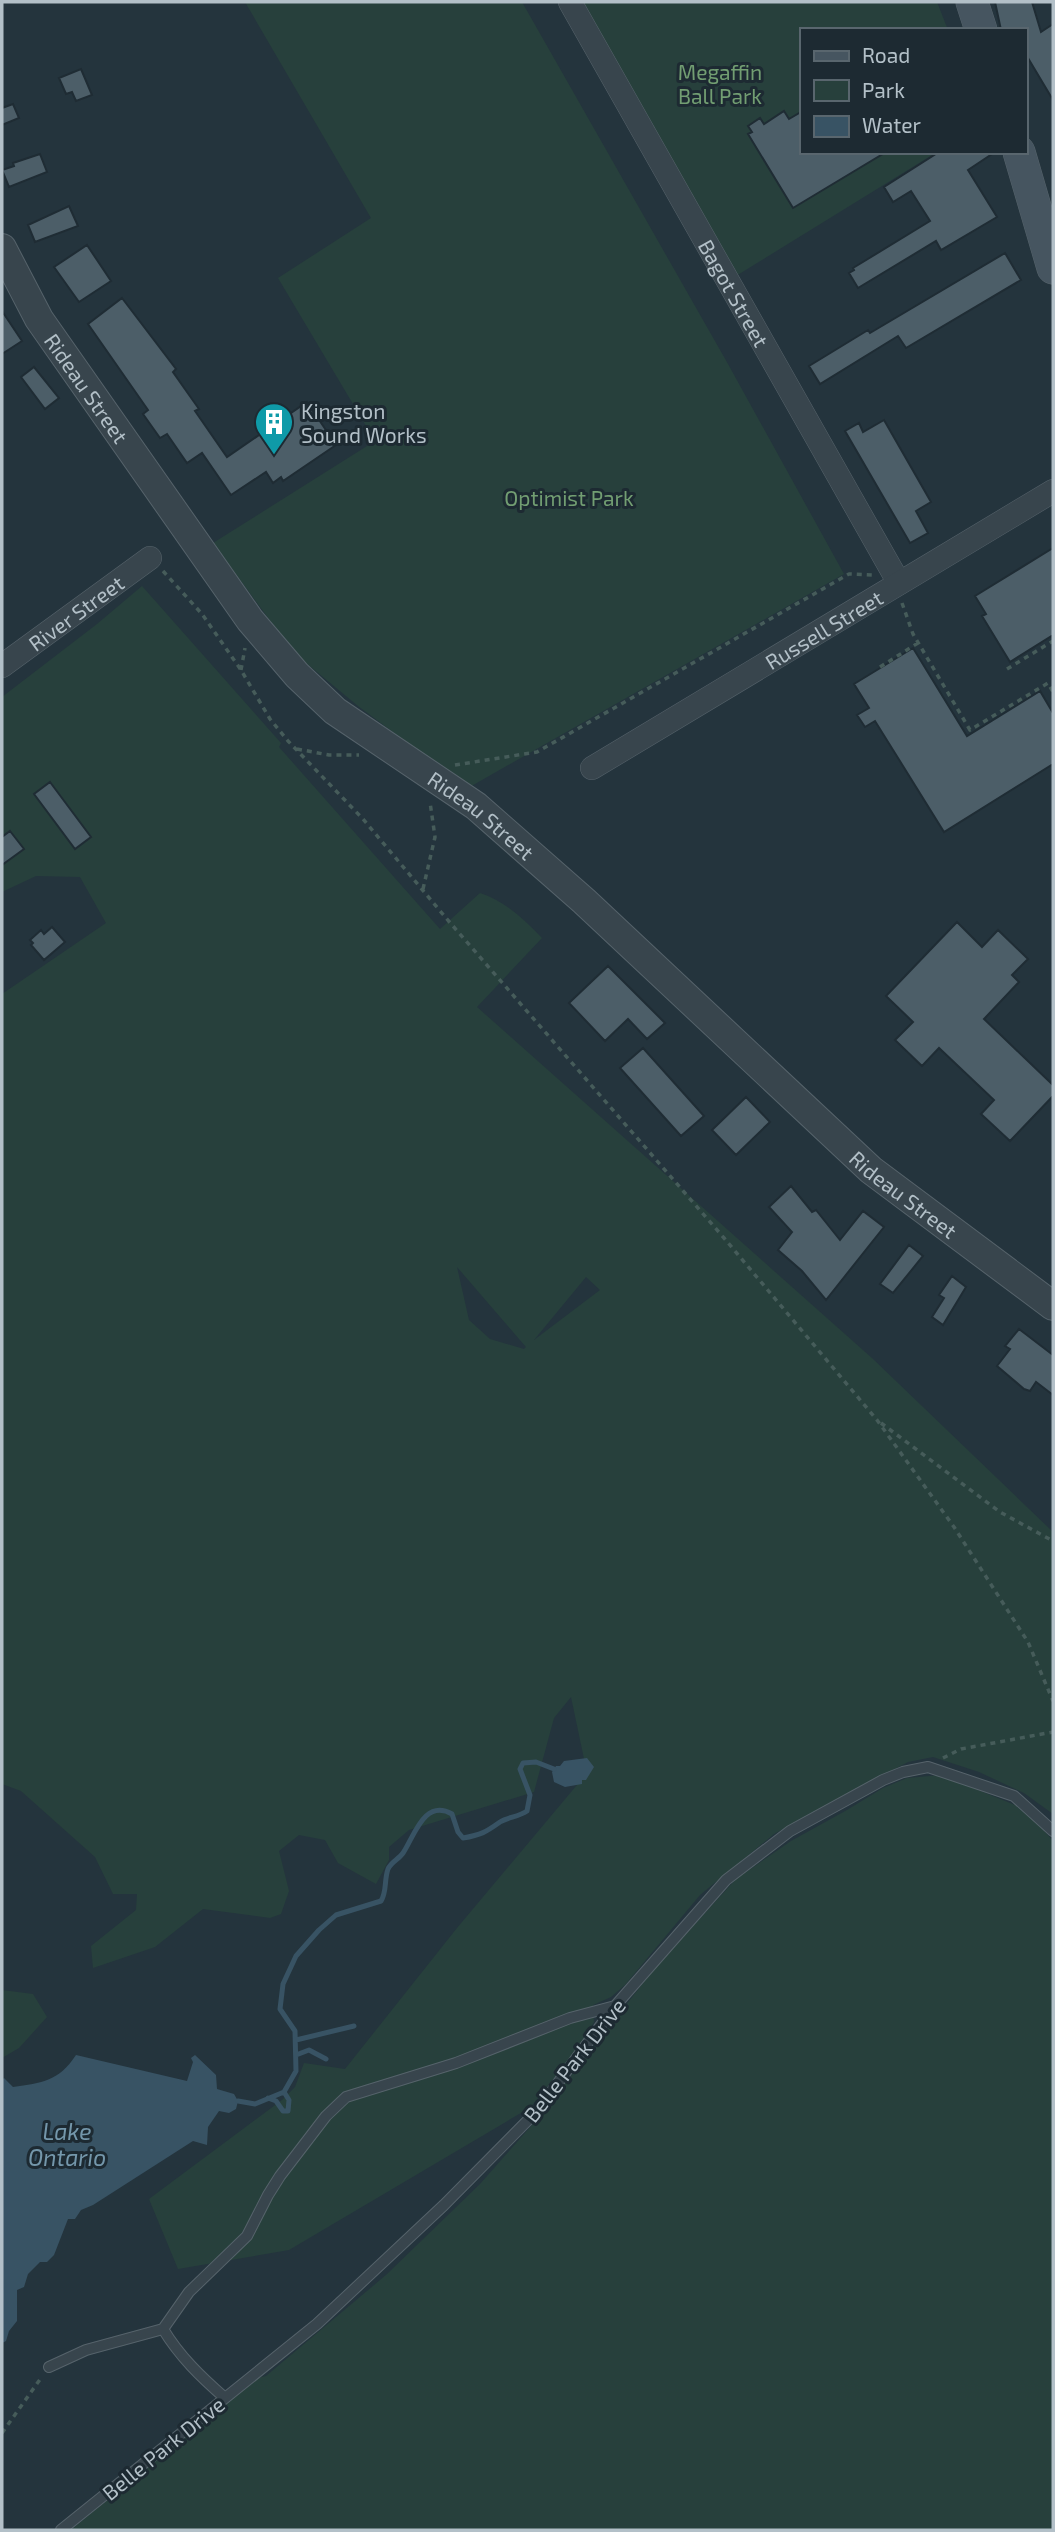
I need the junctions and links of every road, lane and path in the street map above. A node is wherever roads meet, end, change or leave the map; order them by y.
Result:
1 (570, 2) edge
2 (972, 2) edge
3 (980, 28) edge
4 (1020, 154) edge
5 (1045, 204) edge
6 (2, 248) edge
7 (1053, 268) edge
8 (1053, 491) edge
9 (156, 564) joint
10 (897, 584) junction
11 (246, 638) dead end
12 (1053, 641) edge
13 (918, 643) junction
14 (2, 666) edge
15 (880, 667) dead end
16 (241, 670) junction
17 (1007, 670) dead end
18 (1053, 692) edge
19 (295, 748) junction
20 (362, 755) dead end
21 (450, 766) dead end
22 (592, 768) dead end
23 (429, 797) dead end
24 (423, 889) junction
25 (1053, 1306) edge
26 (877, 1420) junction
27 (1053, 1541) edge
28 (1053, 1701) edge
29 (1053, 1732) edge
30 (925, 1767) junction
31 (1053, 1831) edge
32 (615, 2006) junction
33 (163, 2329) junction
34 (49, 2367) joint
35 (225, 2398) junction
36 (2, 2433) edge
37 (61, 2530) edge

1 - 10 street, Bagot Street
2 - 3 main road
4 - 5 main road
5 - 7 main road
6 - 25 street, Rideau Street
8 - 10 street, Russell Street
9 - 14 street, River Street
9 - 16 path
10 - 13 path
10 - 21 path
10 - 22 street, Russell Street
11 - 16 path
12 - 17 path
13 - 15 path
13 - 18 path
16 - 19 path
19 - 20 path
19 - 24 path
23 - 24 path
24 - 26 path
26 - 27 path
26 - 28 path
29 - 30 path
30 - 31 lane
30 - 32 lane, Belle Park Drive
32 - 33 lane
32 - 35 lane, Belle Park Drive
33 - 34 lane
33 - 35 lane
34 - 36 path
35 - 37 lane, Belle Park Drive

